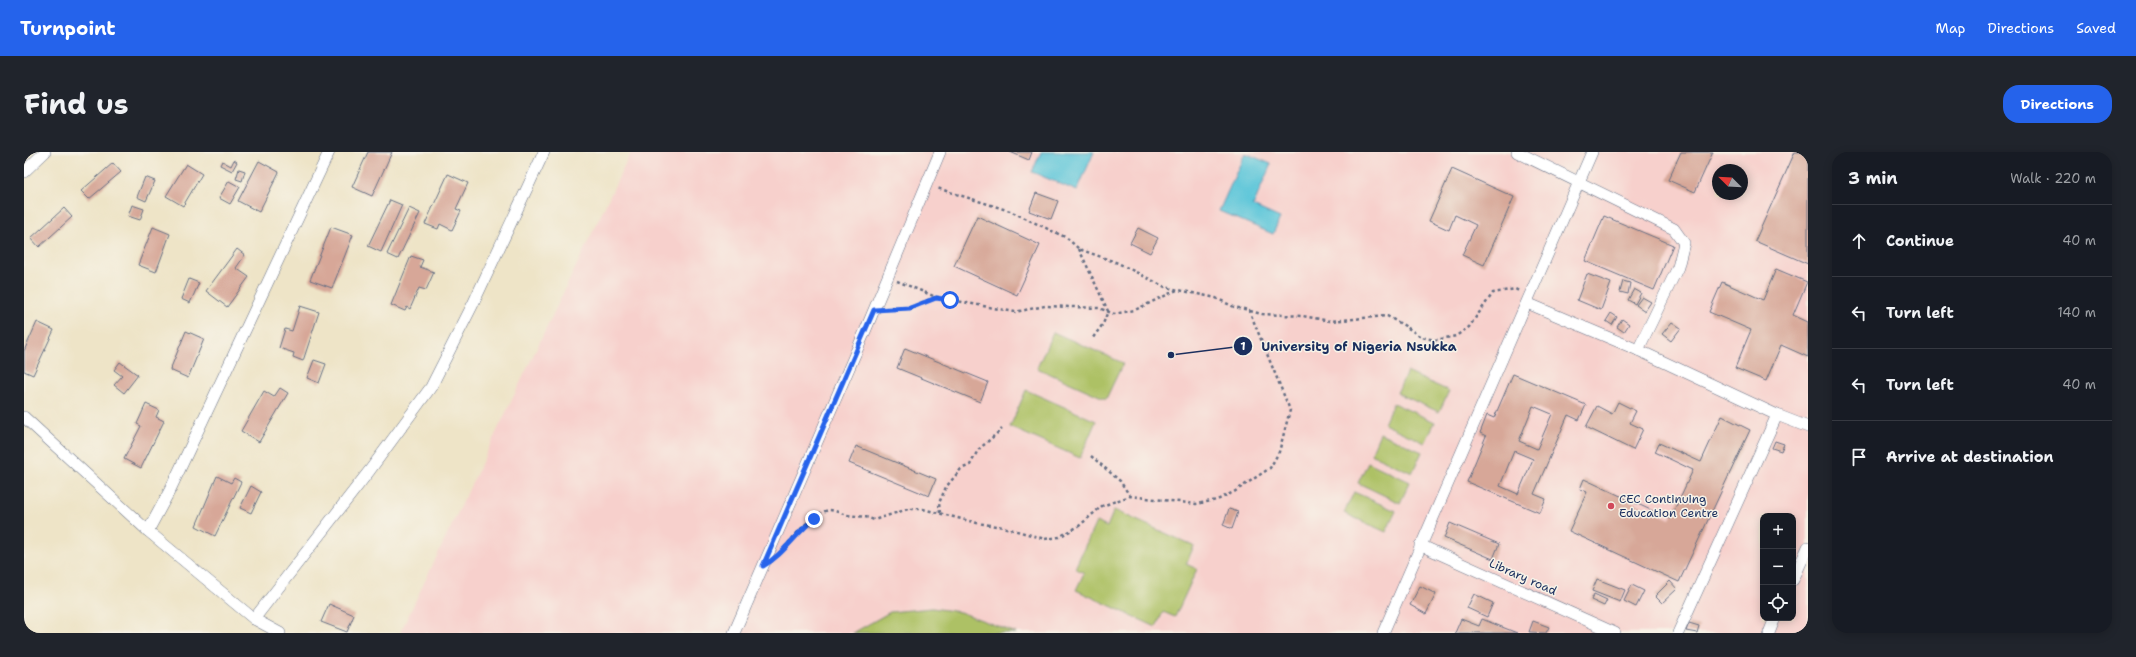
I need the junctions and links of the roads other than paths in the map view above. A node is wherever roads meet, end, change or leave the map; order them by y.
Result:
1 (45, 152) edge
2 (329, 152) edge
3 (544, 152) edge
4 (940, 152) edge
5 (1517, 152) edge
6 (1592, 152) edge
7 (24, 172) edge
8 (1578, 181) junction
9 (1528, 299) junction
10 (1638, 350) junction
11 (1777, 415) junction
12 (24, 417) edge
13 (1808, 427) edge
14 (148, 531) junction
15 (1420, 545) junction
16 (1808, 547) edge
17 (1796, 573) edge
18 (254, 619) junction
19 (1775, 621) edge
20 (280, 633) edge
21 (734, 633) edge
22 (1383, 633) edge
23 (1615, 633) edge
24 (1678, 633) edge
25 (1769, 633) edge

1 - 7 street
2 - 14 street
3 - 18 street
4 - 21 street
5 - 8 street
6 - 8 street
8 - 9 street
8 - 10 street
9 - 10 street
9 - 15 street
10 - 11 street
11 - 13 street
11 - 24 street
12 - 14 street
14 - 18 street
15 - 22 street
15 - 23 street, Library road
16 - 17 street
18 - 20 street
19 - 25 street

